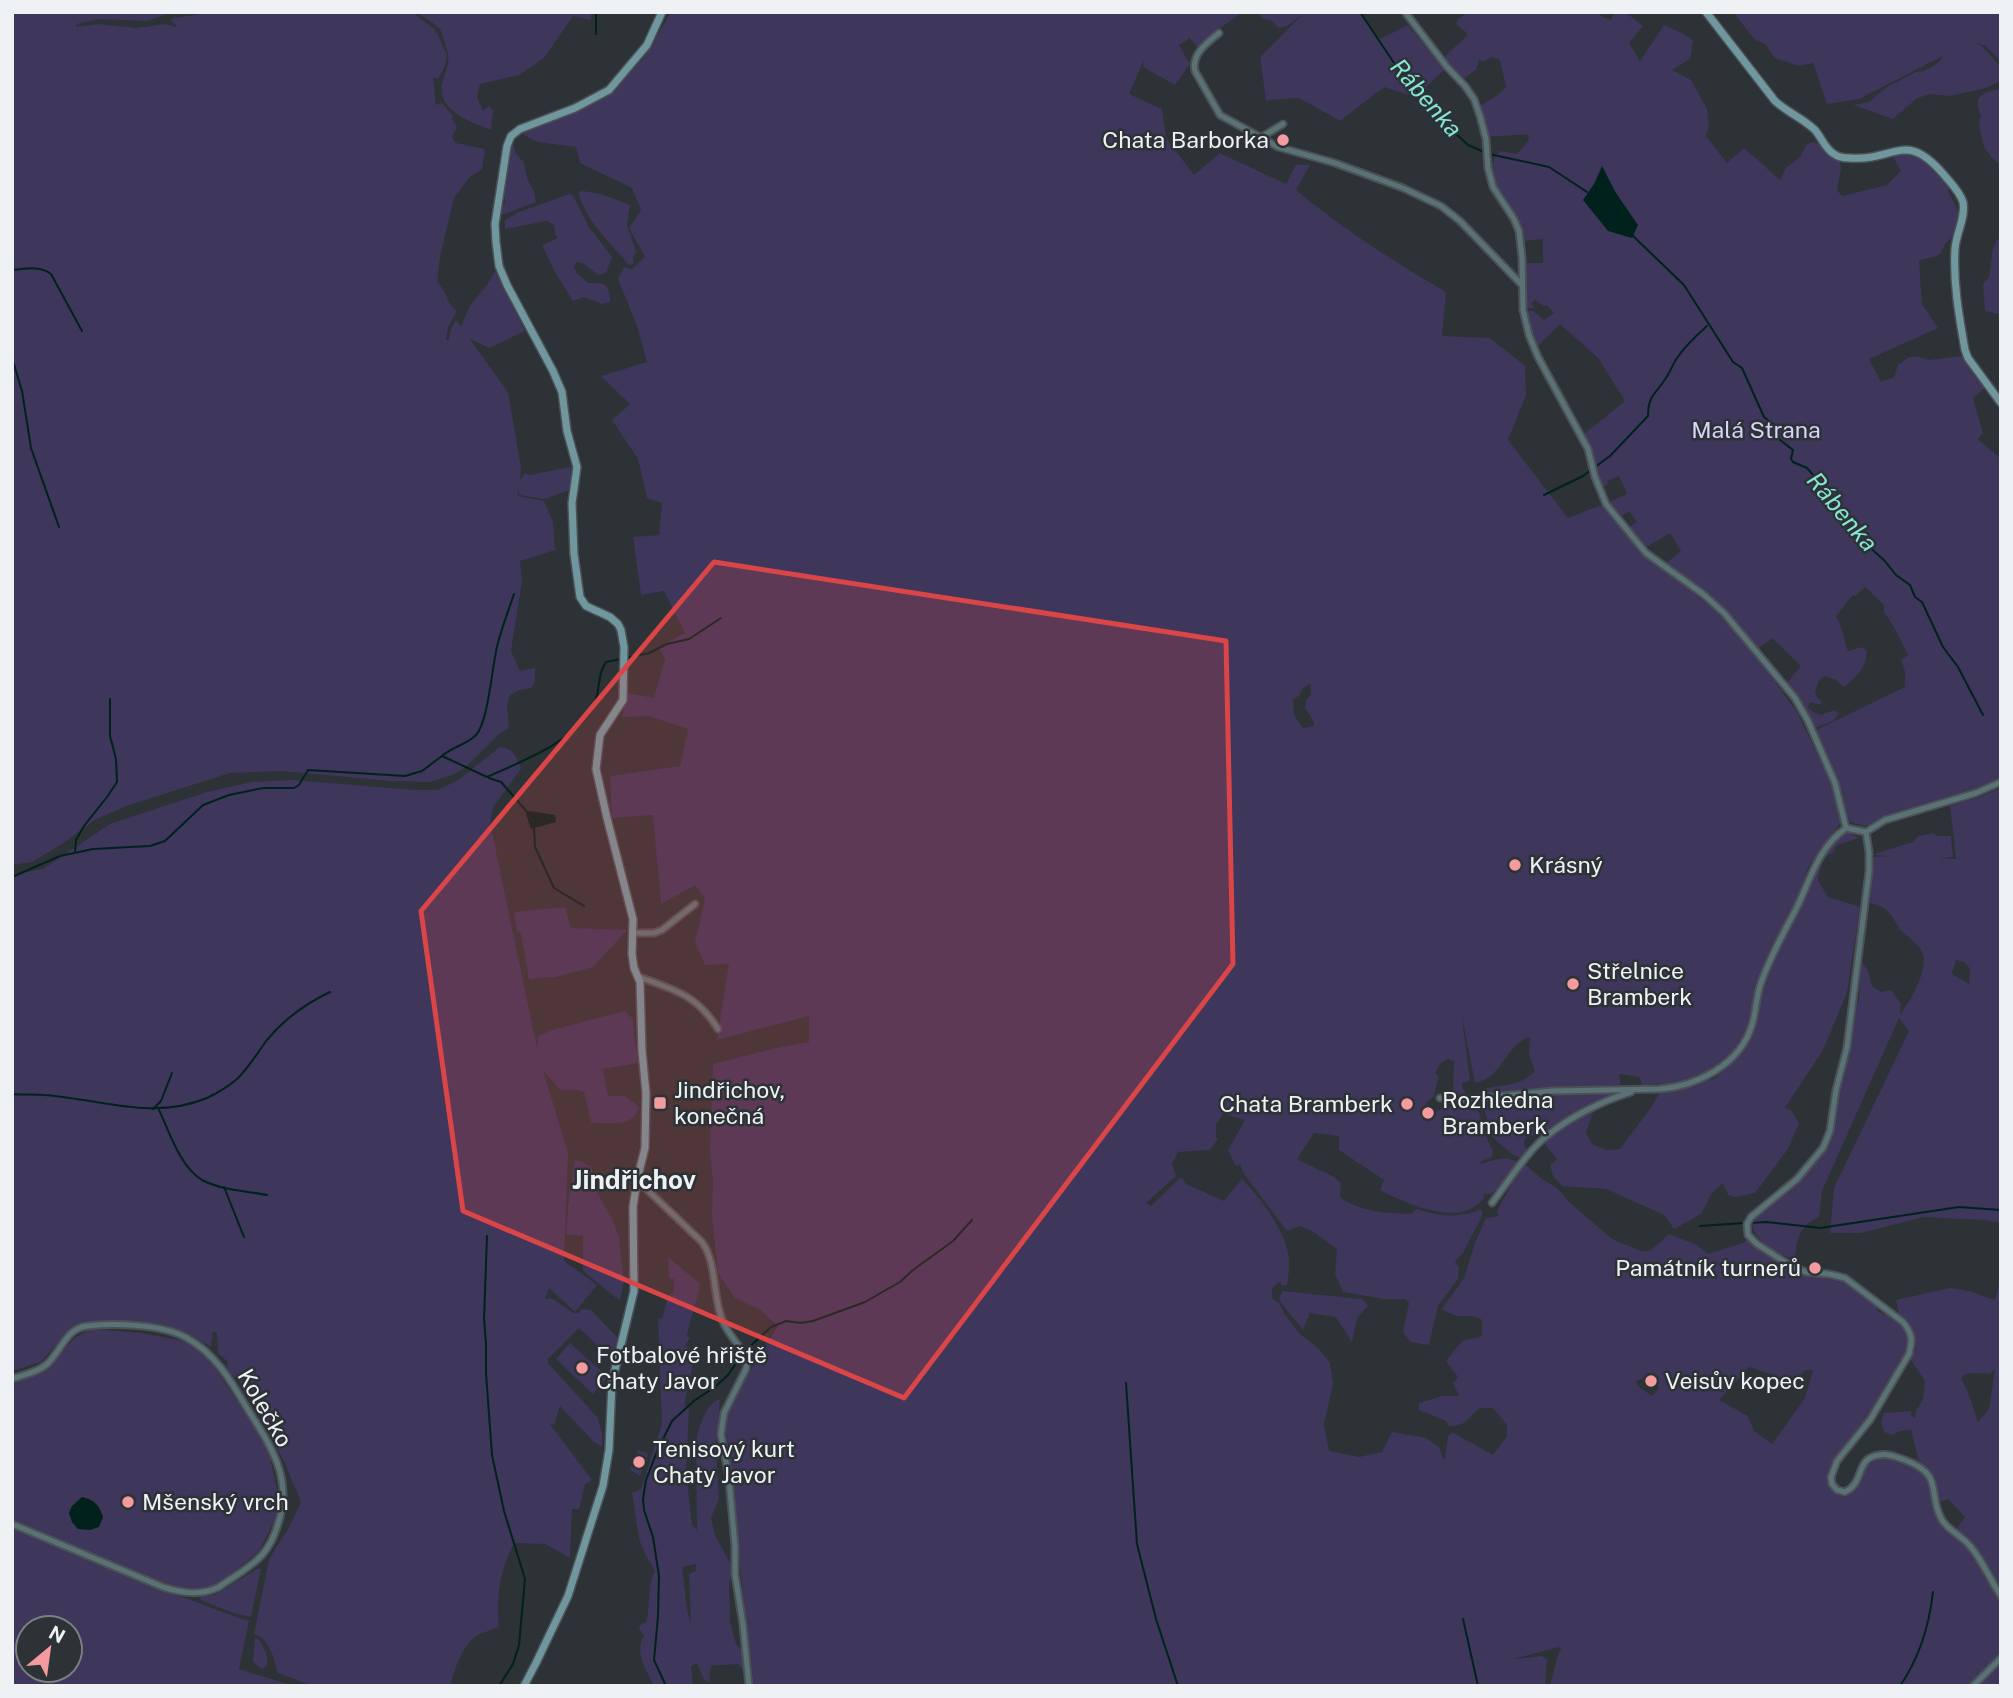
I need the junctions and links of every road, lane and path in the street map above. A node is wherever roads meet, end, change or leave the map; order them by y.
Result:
1 (662, 12) edge
2 (1405, 12) edge
3 (1706, 12) edge
4 (1219, 33) dead end
5 (1283, 124) dead end
6 (1260, 138) junction
7 (1522, 285) junction
8 (2001, 403) edge
9 (2001, 782) edge
10 (1846, 828) junction
11 (1866, 832) junction
12 (695, 904) dead end
13 (633, 933) junction
14 (639, 977) junction
15 (718, 1029) dead end
16 (1637, 1090) junction
17 (1440, 1098) dead end
18 (637, 1180) junction
19 (1492, 1203) dead end
20 (12, 1378) edge
21 (12, 1524) edge
22 (2001, 1596) edge
23 (2001, 1658) edge
24 (524, 1686) edge
25 (749, 1686) edge
26 (1973, 1686) edge

1 - 13 street
2 - 7 street
3 - 8 street
4 - 6 street
5 - 6 street
6 - 7 street
7 - 10 street
9 - 11 street
10 - 11 street
10 - 16 street
11 - 22 street
12 - 13 street
13 - 14 street
14 - 15 street
14 - 18 street
16 - 17 street
16 - 19 street
18 - 24 street
18 - 25 street
20 - 21 street, Kolečko
23 - 26 street

